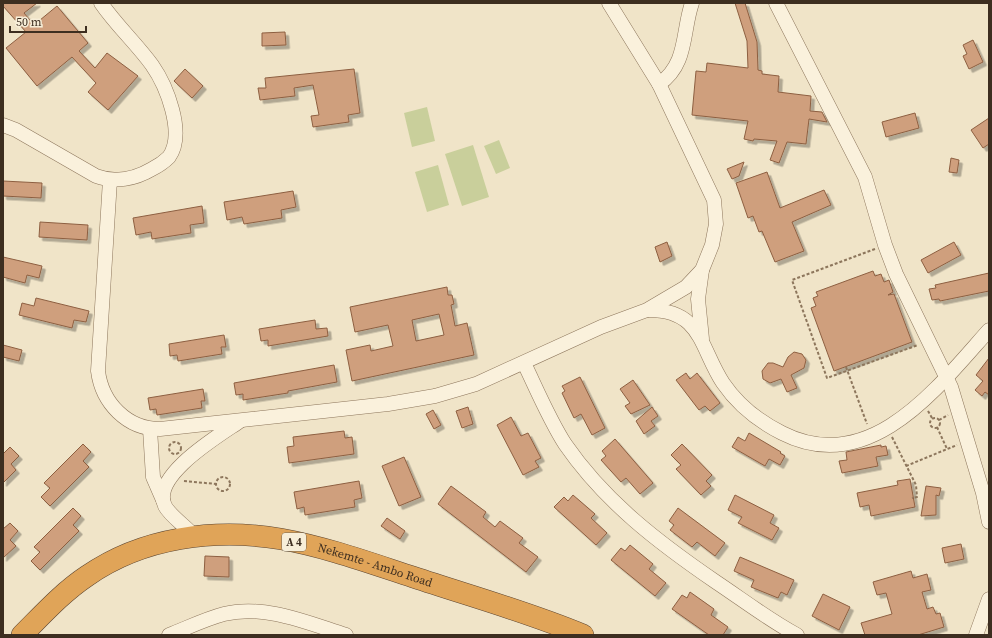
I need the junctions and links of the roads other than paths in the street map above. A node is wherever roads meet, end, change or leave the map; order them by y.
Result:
1 (101, 3) edge
2 (609, 3) edge
3 (692, 3) edge
4 (776, 3) edge
5 (659, 84) junction
6 (3, 125) edge
7 (110, 180) junction
8 (702, 270) junction
9 (647, 310) junction
10 (989, 330) edge
11 (702, 339) junction
12 (524, 363) junction
13 (946, 378) junction
14 (240, 421) junction
15 (150, 429) junction
16 (163, 500) junction
17 (989, 522) edge
18 (195, 537) junction
19 (989, 599) edge
20 (22, 635) edge
21 (169, 635) edge
22 (346, 635) edge
23 (583, 635) edge
24 (797, 635) edge
25 (976, 635) edge

1 - 7 street
2 - 5 street
3 - 5 street
4 - 13 street
5 - 8 street
6 - 7 street
7 - 15 street
8 - 9 street
8 - 11 street
9 - 11 street
9 - 12 street
10 - 13 street
11 - 13 street
12 - 14 street
12 - 24 street
13 - 17 street
14 - 15 street
14 - 16 street
15 - 16 street
16 - 18 street
18 - 20 highway, Nekemte - Ambo Road / A 4
18 - 23 highway, Nekemte - Ambo Road / A 4
19 - 25 street
21 - 22 street

